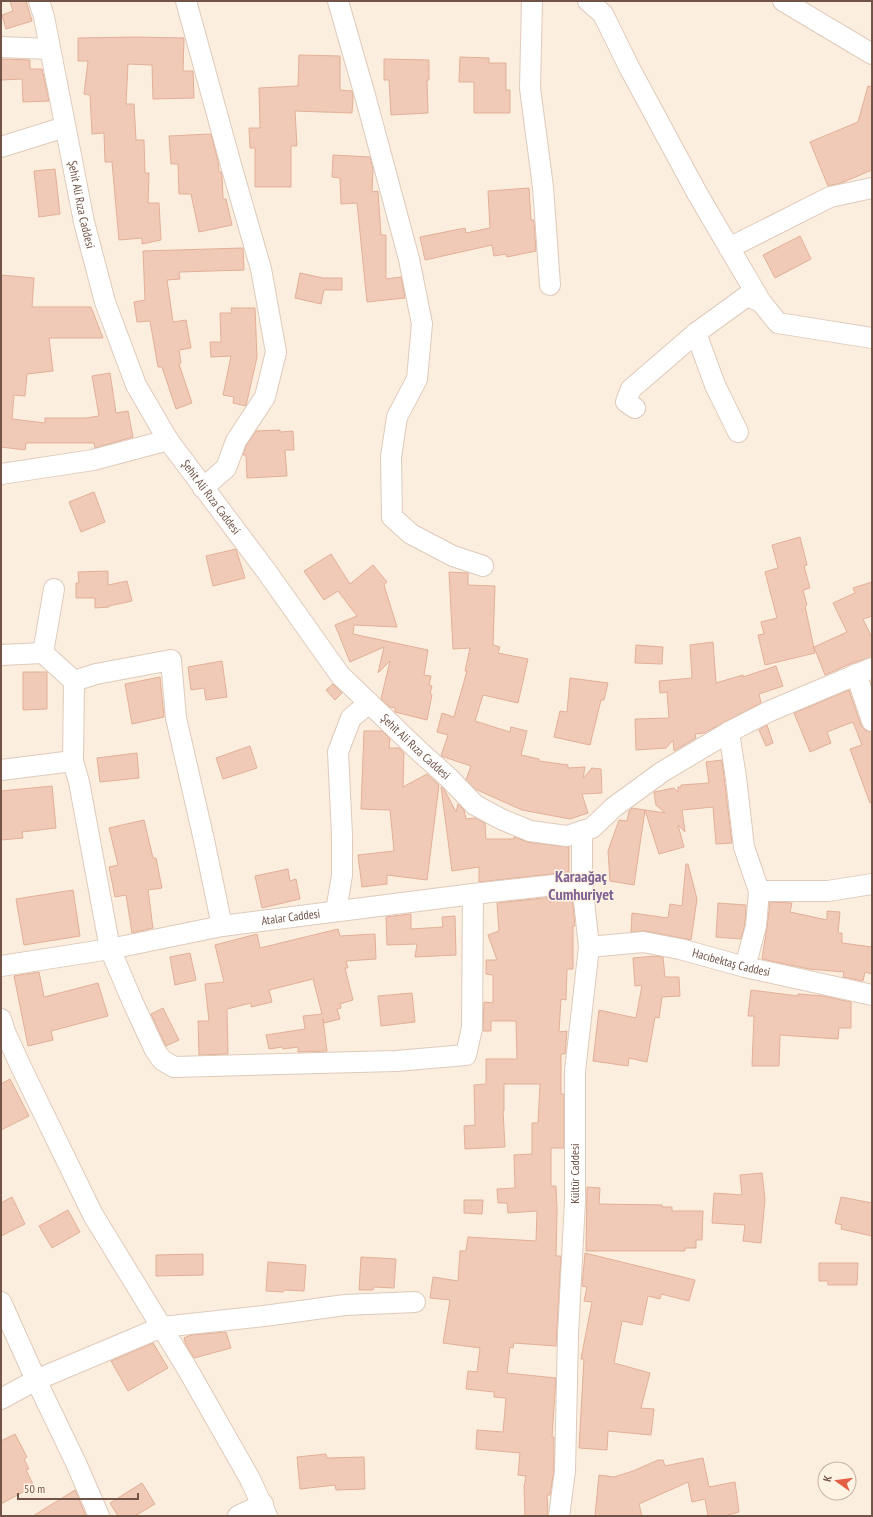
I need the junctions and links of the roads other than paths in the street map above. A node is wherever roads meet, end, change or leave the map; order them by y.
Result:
1 (39, 1) edge
2 (186, 1) edge
3 (338, 1) edge
4 (532, 1) edge
5 (588, 1) edge
6 (783, 1) edge
7 (1, 47) edge
8 (50, 49) junction
9 (872, 54) edge
10 (65, 127) junction
11 (1, 147) edge
12 (872, 188) edge
13 (729, 248) junction
14 (550, 285) dead end
15 (761, 302) junction
16 (696, 333) junction
17 (872, 338) edge
18 (635, 408) dead end
19 (738, 432) dead end
20 (168, 440) junction
21 (1, 474) edge
22 (204, 488) junction
23 (483, 566) dead end
24 (54, 589) dead end
25 (43, 653) junction
26 (1, 655) edge
27 (864, 671) edge
28 (74, 681) junction
29 (369, 703) junction
30 (872, 721) edge
31 (729, 732) junction
32 (73, 761) junction
33 (1, 770) edge
34 (587, 830) junction
35 (582, 882) junction
36 (872, 884) edge
37 (759, 890) junction
38 (473, 894) junction
39 (336, 911) junction
40 (222, 926) junction
41 (589, 947) junction
42 (110, 949) junction
43 (1, 966) edge
44 (745, 967) junction
45 (872, 995) edge
46 (1, 1019) edge
47 (1, 1302) edge
48 (415, 1302) dead end
49 (162, 1327) junction
50 (36, 1380) junction
51 (1, 1399) edge
52 (265, 1510) edge
53 (98, 1516) edge
54 (238, 1516) edge
55 (559, 1516) edge

1 - 8 street, Şehit Ali Rıza Caddesi
2 - 22 street
3 - 23 street
4 - 14 street
5 - 13 street
6 - 9 street
7 - 8 street
8 - 10 street, Şehit Ali Rıza Caddesi
10 - 11 street
10 - 20 street, Şehit Ali Rıza Caddesi
12 - 13 street
13 - 15 street
15 - 16 street
15 - 17 street
16 - 18 street
16 - 19 street
20 - 21 street
20 - 22 street, Şehit Ali Rıza Caddesi
22 - 29 street, Şehit Ali Rıza Caddesi
24 - 25 street
25 - 26 street
25 - 28 street
27 - 30 street
27 - 31 street
28 - 32 street
28 - 40 street
29 - 34 street, Şehit Ali Rıza Caddesi
29 - 39 street
31 - 34 street
31 - 37 street
32 - 33 street
32 - 42 street
34 - 35 street, Kültür Caddesi
35 - 38 street, Atalar Caddesi
35 - 41 street, Kültür Caddesi
36 - 37 street
37 - 44 street
38 - 39 street, Atalar Caddesi
38 - 42 street
39 - 40 street, Atalar Caddesi
40 - 42 street, Atalar Caddesi
41 - 44 street, Hacıbektaş Caddesi
41 - 55 street, Kültür Caddesi
42 - 43 street, Atalar Caddesi
44 - 45 street, Hacıbektaş Caddesi
46 - 49 street
47 - 50 street
48 - 49 street
49 - 50 street
49 - 52 street
50 - 51 street
50 - 53 street
52 - 54 street

